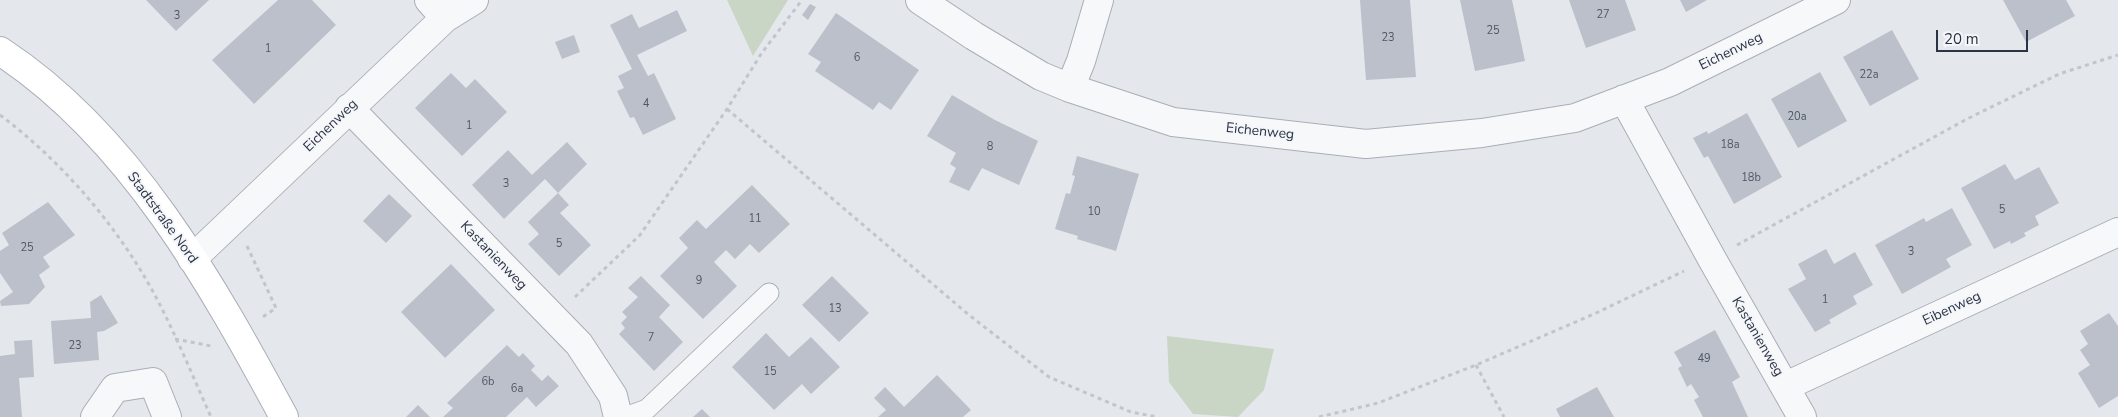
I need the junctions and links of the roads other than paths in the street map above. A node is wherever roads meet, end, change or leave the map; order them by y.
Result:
1 (474, 0) edge
2 (920, 0) edge
3 (1099, 0) edge
4 (1836, 0) edge
5 (437, 9) edge
6 (0, 51) edge
7 (1070, 88) junction
8 (1624, 99) junction
9 (349, 108) junction
10 (2118, 232) edge
11 (192, 259) junction
12 (769, 293) dead end
13 (1786, 386) junction
14 (95, 417) edge
15 (167, 417) edge
16 (284, 417) edge
17 (618, 417) edge
18 (625, 417) edge
19 (1802, 417) edge

1 - 5 street, Eichenweg
2 - 7 street, Eichenweg
3 - 7 street
4 - 8 street, Eichenweg
5 - 9 street, Eichenweg
6 - 11 main road, Stadtstraße Nord
7 - 8 street, Eichenweg
8 - 13 street, Kastanienweg
9 - 11 street, Eichenweg
9 - 17 street, Kastanienweg
10 - 13 street, Eibenweg
11 - 16 main road, Stadtstraße Nord
12 - 18 lane
13 - 19 street, Kastanienweg
14 - 15 street

